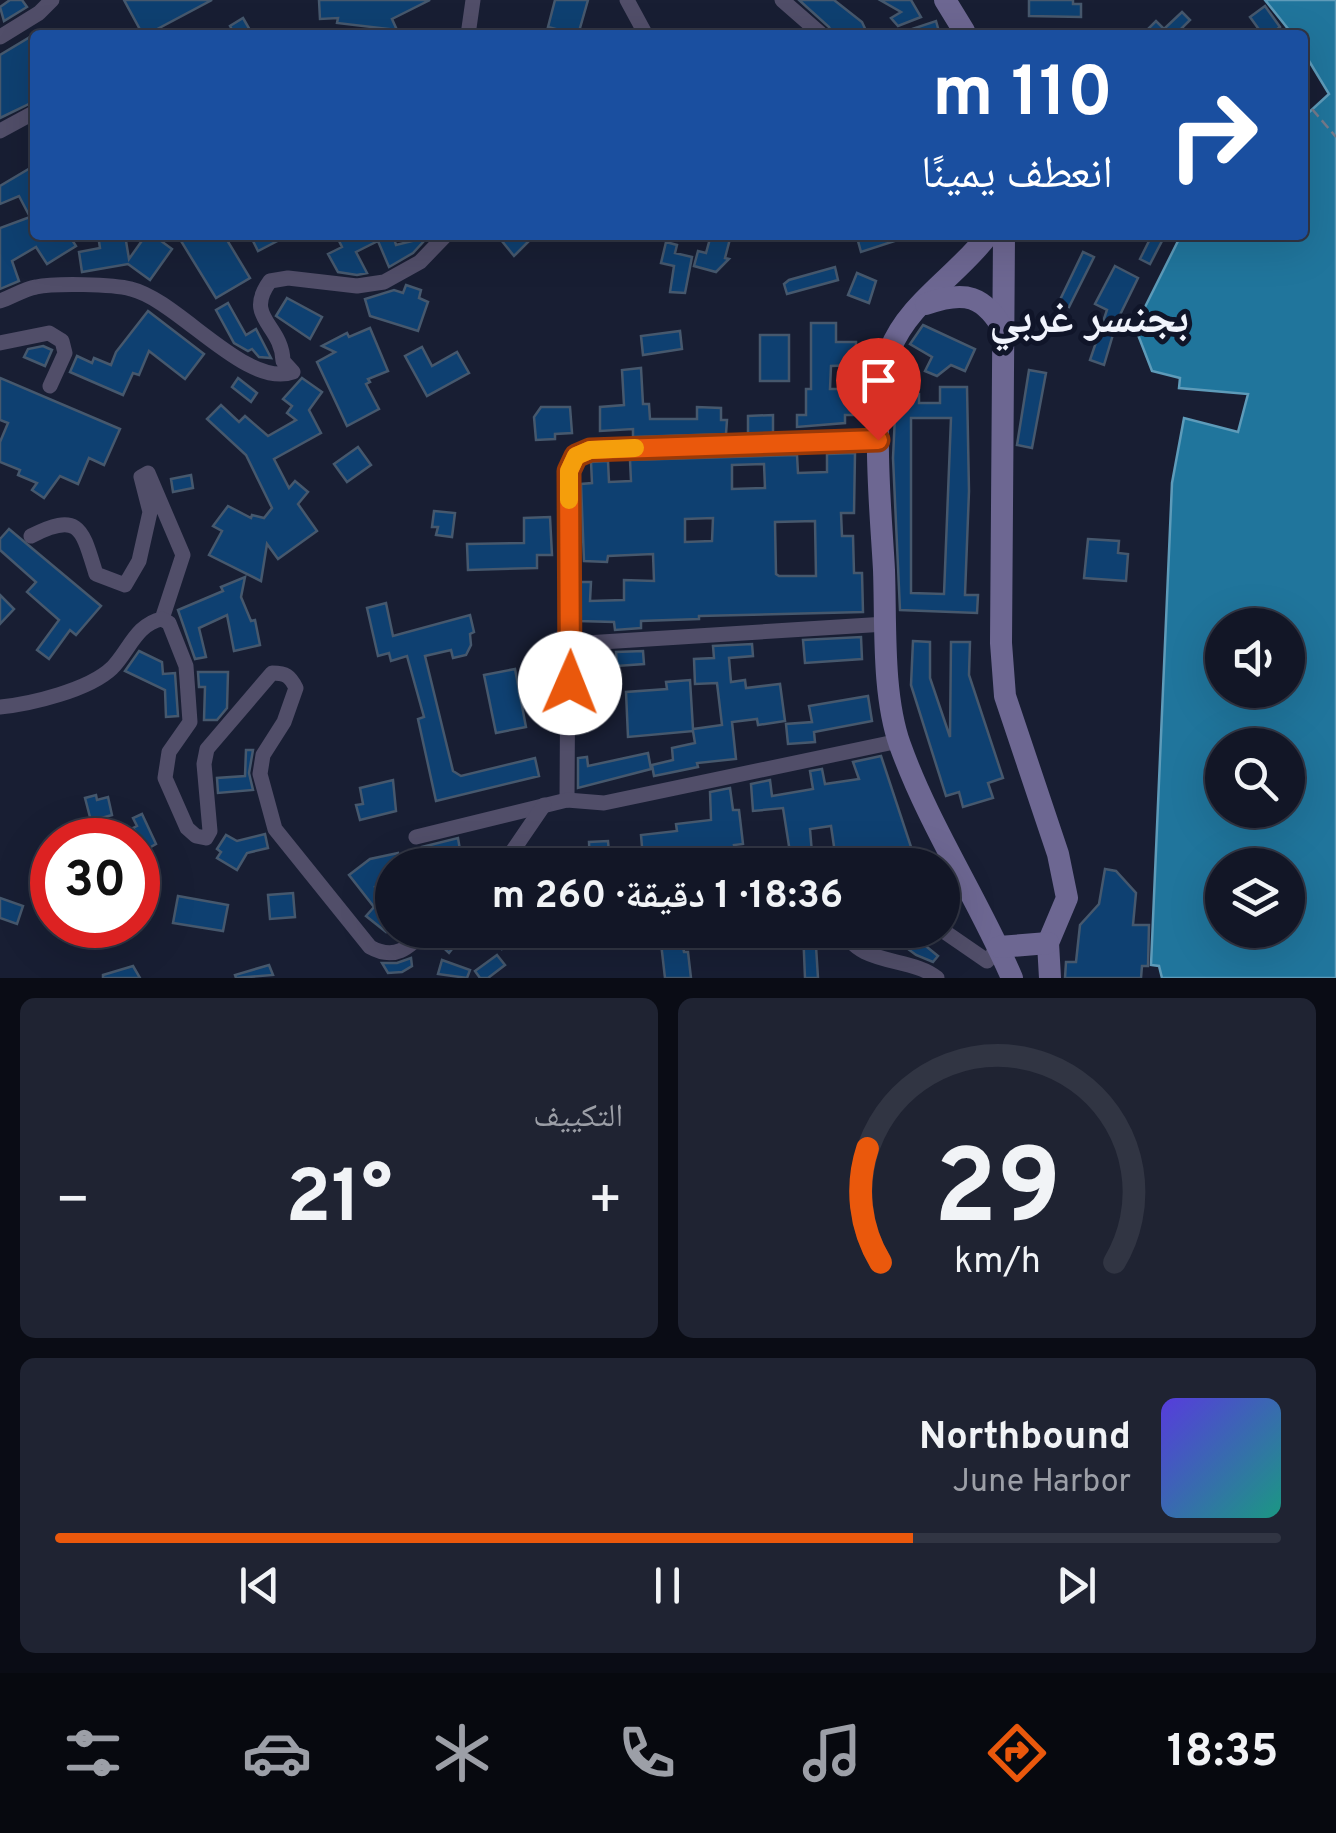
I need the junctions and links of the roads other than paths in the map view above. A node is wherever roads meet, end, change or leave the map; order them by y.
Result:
1 (52, 0) edge
2 (473, 0) edge
3 (627, 0) edge
4 (782, 0) edge
5 (946, 0) edge
6 (964, 0) edge
7 (469, 30) edge
8 (643, 30) edge
9 (816, 30) edge
10 (963, 30) edge
11 (965, 30) edge
12 (0, 37) edge
13 (30, 115) edge
14 (0, 131) edge
15 (441, 240) edge
16 (984, 240) edge
17 (1004, 240) edge
18 (0, 301) edge
19 (921, 306) junction
20 (1005, 332) junction
21 (0, 343) edge
22 (50, 386) dead end
23 (878, 440) junction
24 (31, 536) dead end
25 (162, 619) junction
26 (886, 624) junction
27 (570, 644) junction
28 (0, 708) edge
29 (899, 742) junction
30 (567, 800) junction
31 (544, 805) junction
32 (416, 836) dead end
33 (515, 848) edge
34 (960, 942) edge
35 (1048, 943) junction
36 (405, 948) edge
37 (860, 948) edge
38 (999, 948) junction
39 (936, 978) edge
40 (1012, 978) edge
41 (1050, 978) edge

1 - 12 street
2 - 7 street
3 - 8 street
4 - 9 street
5 - 10 main road
6 - 11 main road
13 - 14 street
15 - 18 street
16 - 19 main road
17 - 20 main road
19 - 20 main road
19 - 23 main road
20 - 35 main road
21 - 22 street
23 - 26 main road
23 - 27 street
24 - 25 street
25 - 28 street
25 - 36 street
26 - 27 street
26 - 29 main road
27 - 30 street
29 - 30 street
29 - 38 main road
30 - 31 street
31 - 32 street
31 - 33 street
34 - 38 street
35 - 38 main road
35 - 41 main road
37 - 39 street
38 - 40 main road

